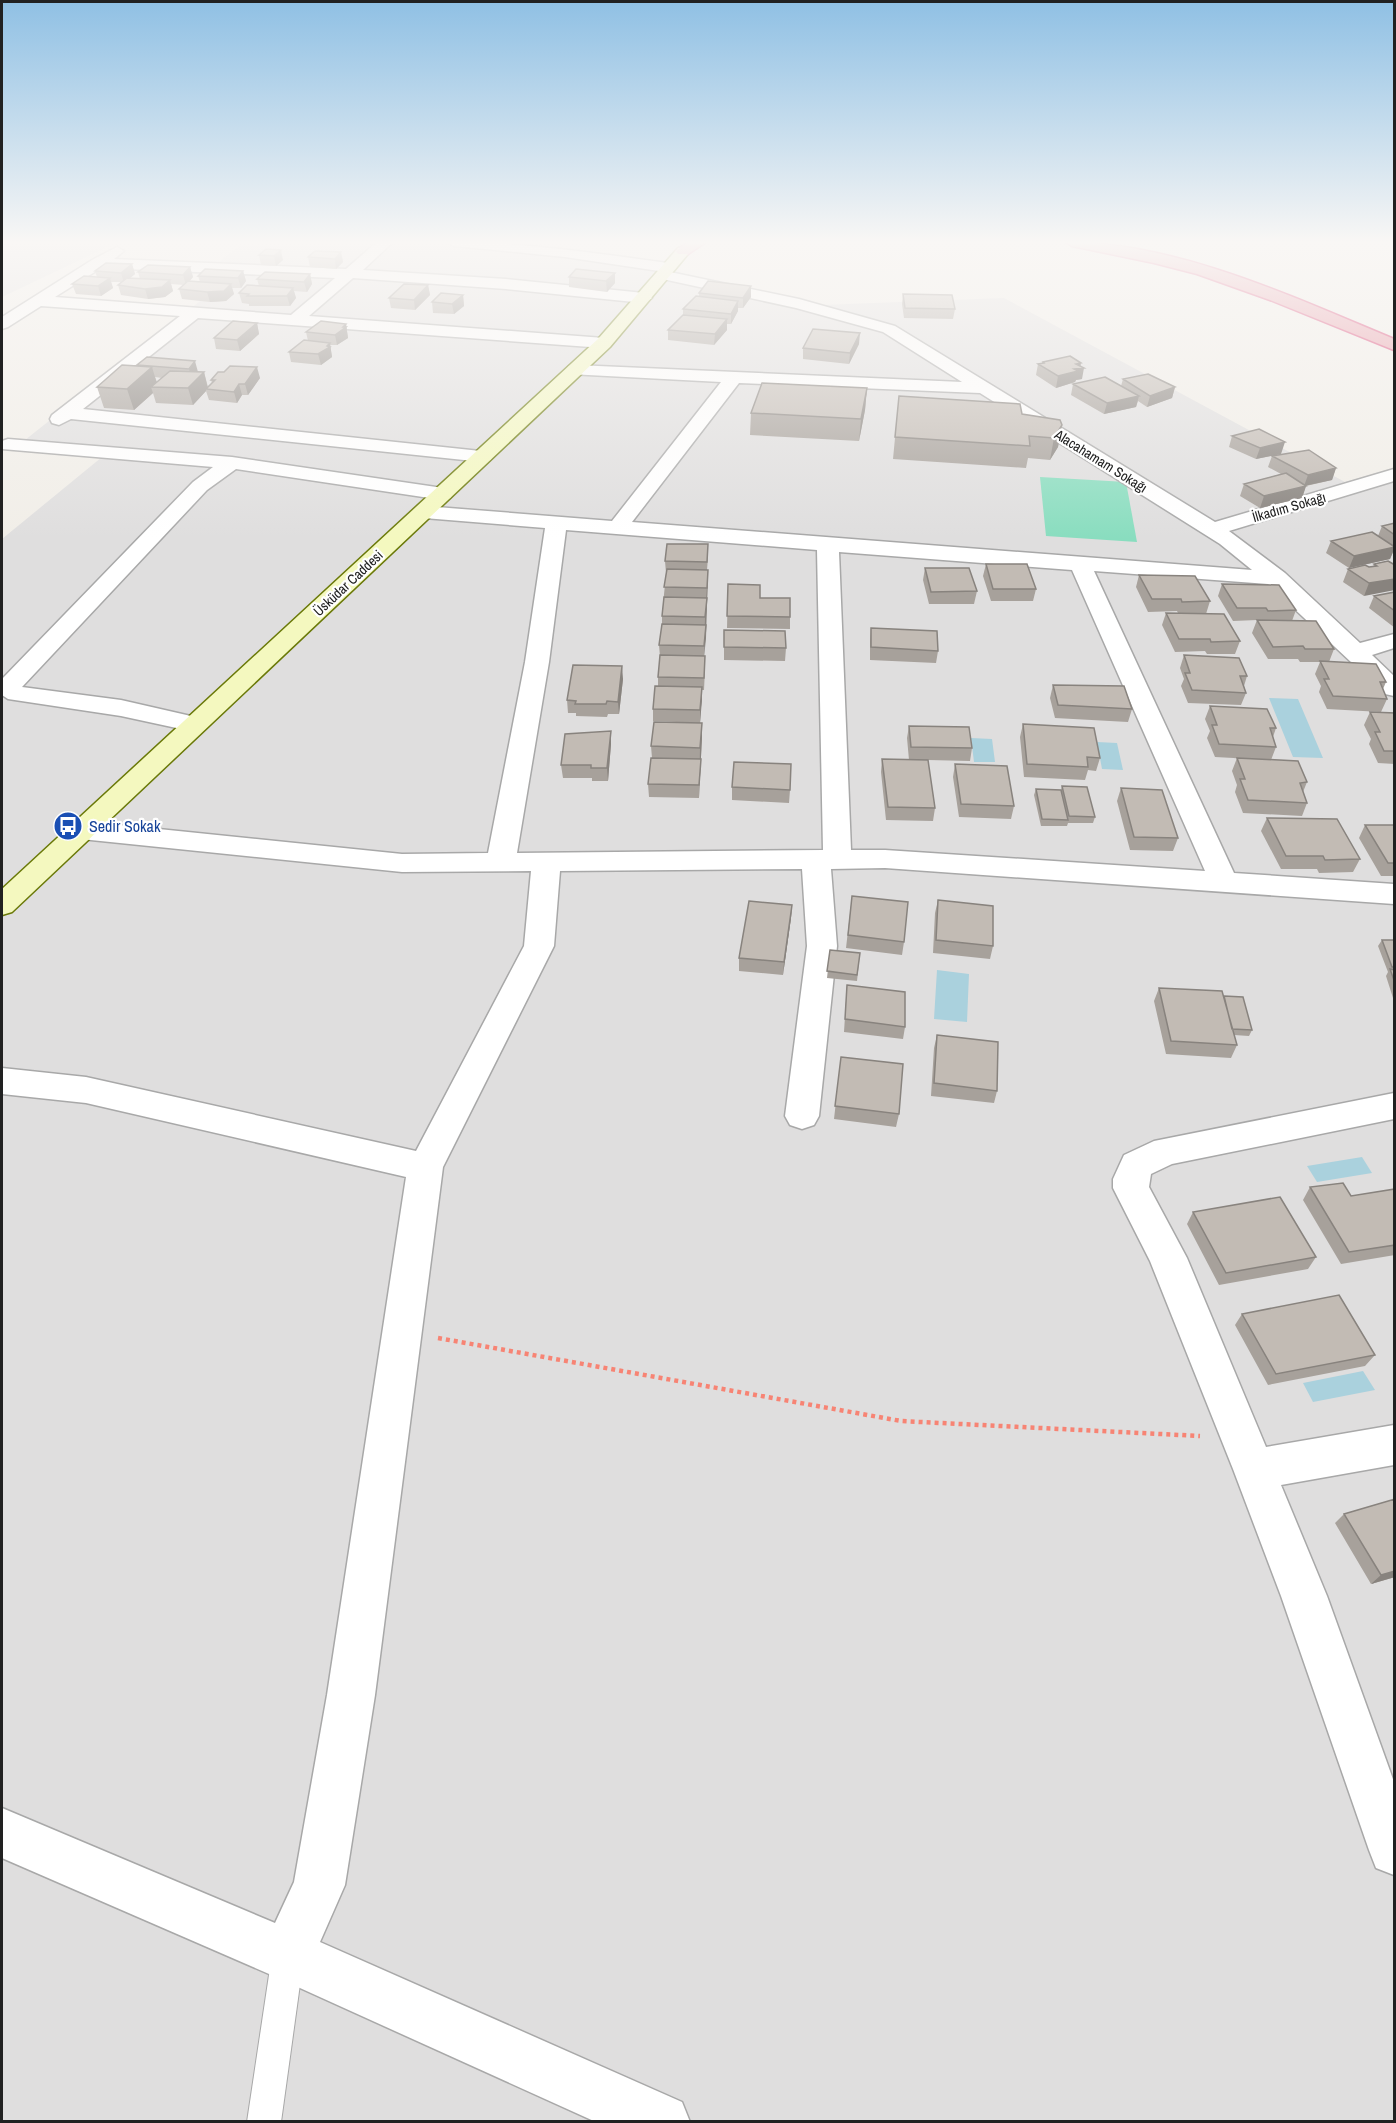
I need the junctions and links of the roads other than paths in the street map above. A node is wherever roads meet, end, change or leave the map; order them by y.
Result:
1 (159, 341) edge
2 (578, 341) edge
3 (908, 341) edge
4 (604, 343) joint
5 (575, 370) junction
6 (735, 376) junction
7 (982, 388) junction
8 (68, 413) junction
9 (5, 446) edge
10 (483, 456) junction
11 (232, 463) junction
12 (1395, 475) edge
13 (443, 495) junction
14 (424, 512) junction
15 (556, 523) junction
16 (618, 526) junction
17 (1213, 530) junction
18 (828, 544) junction
19 (1080, 564) junction
20 (1277, 578) junction
21 (1395, 641) edge
22 (1356, 652) junction
23 (1395, 689) edge
24 (4, 691) edge
25 (195, 724) junction
26 (81, 830) junction
27 (826, 858) junction
28 (501, 861) junction
29 (546, 861) junction
30 (1224, 882) junction
31 (1395, 894) edge
32 (2, 905) edge
33 (2, 1081) edge
34 (1395, 1106) edge
35 (802, 1116) dead end
36 (425, 1167) junction
37 (1395, 1445) edge
38 (1248, 1452) junction
39 (2, 1833) edge
40 (1395, 1850) edge
41 (288, 1955) junction
42 (264, 2121) edge
43 (662, 2121) edge

1 - 8 street
2 - 4 street
3 - 7 street, Alacahamam Sokağı
4 - 5 main road, Üsküdar Caddesi
5 - 6 street
5 - 10 main road, Üsküdar Caddesi
6 - 7 street
6 - 16 street
7 - 17 street, Alacahamam Sokağı
8 - 9 street
8 - 10 street
9 - 11 street
10 - 13 main road, Üsküdar Caddesi
11 - 13 street
11 - 24 street
12 - 17 street, İlkadım Sokağı
13 - 14 main road, Üsküdar Caddesi
14 - 15 street
14 - 25 main road, Üsküdar Caddesi
15 - 16 street
15 - 28 street
16 - 18 street
17 - 20 street, Alacahamam Sokağı
18 - 19 street
18 - 27 street
19 - 20 street
19 - 30 street
20 - 22 street, Alacahamam Sokağı
21 - 22 street
22 - 23 street, Alacahamam Sokağı
24 - 25 street
25 - 26 main road, Üsküdar Caddesi
26 - 28 street
26 - 32 main road, Üsküdar Caddesi
27 - 29 street
27 - 30 street
27 - 35 street
28 - 29 street
29 - 36 street
30 - 31 street
33 - 36 street
34 - 38 street
36 - 41 street
37 - 38 street
38 - 40 street
39 - 41 street
41 - 42 lane
41 - 43 street

